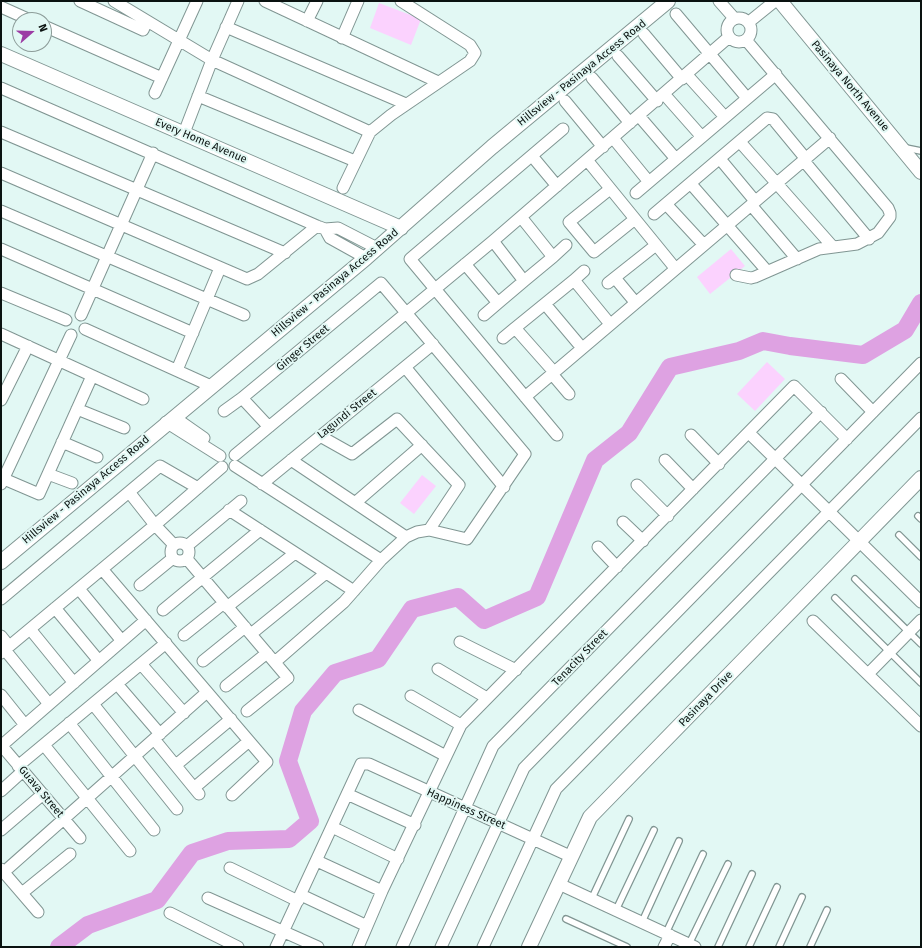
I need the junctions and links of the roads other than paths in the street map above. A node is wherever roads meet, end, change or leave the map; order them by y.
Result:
1 (80, 1) edge
2 (114, 1) edge
3 (197, 1) edge
4 (238, 1) edge
5 (317, 1) edge
6 (358, 1) edge
7 (401, 1) edge
8 (668, 1) edge
9 (719, 1) edge
10 (775, 1) edge
11 (780, 1) edge
12 (272, 3) edge
13 (1, 7) edge
14 (12, 12) edge
15 (676, 14) dead end
16 (734, 18) junction
17 (147, 21) junction
18 (307, 21) junction
19 (749, 22) junction
20 (226, 27) junction
21 (52, 30) edge
22 (644, 34) dead end
23 (729, 37) junction
24 (342, 38) junction
25 (179, 40) junction
26 (746, 40) junction
27 (1, 54) edge
28 (710, 55) junction
29 (618, 56) dead end
30 (212, 60) junction
31 (776, 74) junction
32 (684, 77) junction
33 (162, 78) junction
34 (592, 78) dead end
35 (438, 82) junction
36 (1, 88) edge
37 (155, 93) dead end
38 (198, 96) junction
39 (660, 97) junction
40 (747, 98) junction
41 (565, 101) dead end
42 (406, 104) junction
43 (724, 117) junction
44 (635, 119) junction
45 (563, 129) dead end
46 (1, 132) edge
47 (370, 132) junction
48 (184, 133) junction
49 (702, 137) junction
50 (613, 138) junction
51 (830, 138) junction
52 (740, 142) junction
53 (603, 147) junction
54 (901, 147) junction
55 (921, 151) edge
56 (153, 153) junction
57 (532, 156) junction
58 (676, 159) junction
59 (720, 159) junction
60 (587, 160) junction
61 (805, 160) junction
62 (355, 161) junction
63 (921, 172) edge
64 (1, 173) edge
65 (649, 182) junction
66 (691, 184) junction
67 (776, 184) junction
68 (557, 186) junction
69 (343, 188) dead end
70 (610, 189) junction
71 (136, 190) junction
72 (636, 193) dead end
73 (753, 203) junction
74 (666, 204) junction
75 (1, 211) edge
76 (654, 214) dead end
77 (521, 217) junction
78 (635, 219) junction
79 (121, 225) junction
80 (727, 225) junction
81 (321, 228) junction
82 (401, 228) junction
83 (869, 239) junction
84 (493, 241) junction
85 (703, 244) junction
86 (566, 245) dead end
87 (656, 245) junction
88 (833, 247) junction
89 (377, 248) junction
90 (1, 249) edge
91 (285, 253) junction
92 (106, 257) junction
93 (553, 257) junction
94 (366, 258) junction
95 (797, 259) junction
96 (465, 264) junction
97 (220, 268) junction
98 (675, 268) junction
99 (584, 271) dead end
100 (767, 271) junction
101 (736, 275) dead end
102 (574, 280) junction
103 (524, 281) junction
104 (93, 288) junction
105 (436, 289) junction
106 (1, 293) edge
107 (207, 300) junction
108 (635, 302) junction
109 (498, 303) junction
110 (545, 304) junction
111 (407, 314) junction
112 (80, 315) junction
113 (244, 315) dead end
114 (484, 315) dead end
115 (66, 320) junction
116 (610, 324) junction
117 (515, 328) junction
118 (85, 329) junction
119 (193, 333) junction
120 (1, 334) edge
121 (71, 334) junction
122 (504, 338) dead end
123 (433, 344) junction
124 (28, 346) junction
125 (582, 348) junction
126 (59, 360) junction
127 (921, 363) edge
128 (405, 367) junction
129 (177, 370) junction
130 (553, 373) junction
131 (92, 376) junction
132 (841, 378) dead end
133 (211, 386) junction
134 (569, 394) dead end
135 (525, 397) junction
136 (242, 398) junction
137 (143, 399) dead end
138 (1, 400) edge
139 (77, 409) junction
140 (224, 411) dead end
141 (821, 412) junction
142 (873, 412) junction
143 (921, 418) edge
144 (170, 420) junction
145 (269, 427) junction
146 (124, 428) dead end
147 (749, 433) junction
148 (557, 435) dead end
149 (691, 435) dead end
150 (320, 436) junction
151 (847, 439) junction
152 (62, 442) junction
153 (422, 445) junction
154 (97, 457) dead end
155 (227, 459) junction
156 (775, 459) junction
157 (291, 460) junction
158 (665, 460) dead end
159 (719, 464) junction
160 (48, 474) junction
161 (921, 478) edge
162 (2, 482) edge
163 (72, 484) dead end
164 (262, 484) junction
165 (637, 485) dead end
166 (802, 485) junction
167 (504, 487) junction
168 (198, 488) junction
169 (693, 489) junction
170 (129, 492) junction
171 (241, 501) dead end
172 (354, 503) junction
173 (229, 510) junction
174 (829, 512) junction
175 (668, 516) junction
176 (623, 522) dead end
177 (155, 525) junction
178 (260, 530) junction
179 (430, 530) junction
180 (899, 535) dead end
181 (406, 537) junction
182 (643, 541) junction
183 (860, 542) junction
184 (174, 545) junction
185 (187, 546) junction
186 (598, 547) dead end
187 (295, 553) junction
188 (921, 557) edge
189 (3, 558) edge
190 (173, 558) junction
191 (187, 559) junction
192 (381, 560) junction
193 (617, 567) junction
194 (102, 569) junction
195 (326, 573) junction
196 (203, 578) junction
197 (855, 579) dead end
198 (140, 585) dead end
199 (79, 589) junction
200 (354, 591) junction
201 (835, 598) dead end
202 (1, 599) edge
203 (921, 602) edge
204 (226, 605) junction
205 (55, 608) junction
206 (163, 610) dead end
207 (146, 620) junction
208 (921, 620) edge
209 (813, 621) dead end
210 (30, 629) junction
211 (248, 630) junction
212 (909, 632) junction
213 (184, 635) dead end
214 (1, 636) edge
215 (122, 641) junction
216 (460, 642) dead end
217 (166, 643) junction
218 (921, 644) edge
219 (5, 650) edge
220 (890, 652) junction
221 (267, 653) junction
222 (99, 661) junction
223 (203, 661) dead end
224 (275, 662) junction
225 (141, 664) junction
226 (438, 669) dead end
227 (516, 670) junction
228 (868, 674) junction
229 (74, 683) junction
230 (921, 683) edge
231 (117, 684) junction
232 (226, 686) dead end
233 (207, 692) junction
234 (1, 696) edge
235 (411, 696) dead end
236 (487, 698) junction
237 (49, 704) junction
238 (93, 704) junction
239 (358, 710) dead end
240 (247, 711) dead end
241 (184, 713) junction
242 (230, 719) junction
243 (69, 723) junction
244 (920, 723) edge
245 (25, 725) junction
246 (461, 725) junction
247 (157, 736) junction
248 (249, 740) junction
249 (44, 744) junction
250 (1, 746) edge
251 (135, 756) junction
252 (446, 756) junction
253 (176, 765) junction
254 (21, 768) junction
255 (112, 777) junction
256 (1, 791) edge
257 (430, 793) junction
258 (42, 794) junction
259 (347, 794) junction
260 (232, 795) dead end
261 (88, 798) junction
262 (464, 808) junction
263 (177, 809) dead end
264 (64, 819) junction
265 (629, 819) dead end
266 (499, 824) junction
267 (414, 825) junction
268 (332, 827) junction
269 (1, 830) edge
270 (154, 830) dead end
271 (654, 830) dead end
272 (80, 838) dead end
273 (532, 839) junction
274 (679, 841) dead end
275 (130, 851) dead end
276 (70, 854) dead end
277 (703, 854) dead end
278 (572, 857) junction
279 (398, 859) junction
280 (317, 861) junction
281 (728, 864) dead end
282 (230, 868) dead end
283 (3, 870) edge
284 (752, 874) dead end
285 (560, 884) junction
286 (777, 887) dead end
287 (382, 891) junction
288 (22, 894) junction
289 (802, 897) dead end
290 (208, 898) dead end
291 (300, 898) junction
292 (592, 898) junction
293 (616, 910) junction
294 (827, 910) dead end
295 (38, 912) dead end
296 (170, 913) dead end
297 (566, 919) dead end
298 (642, 922) junction
299 (367, 926) junction
300 (283, 933) junction
301 (668, 934) junction
302 (692, 946) edge
303 (238, 947) edge
304 (276, 947) edge
305 (318, 947) edge
306 (358, 947) edge
307 (402, 947) edge
308 (441, 947) edge
309 (483, 947) edge
310 (529, 947) edge
311 (627, 947) edge
312 (664, 947) edge
313 (718, 947) edge
314 (748, 947) edge
315 (779, 947) edge
316 (810, 947) edge

1 - 17 street
2 - 17 street
3 - 25 street
4 - 20 street
5 - 18 street
6 - 24 street
7 - 35 street
8 - 82 street, Hillsview - Pasinaya Access Road
9 - 16 street
10 - 19 street
11 - 54 street, Pasinaya North Avenue
12 - 18 street
13 - 14 street
15 - 28 street
16 - 19 street
16 - 23 street
17 - 25 street
18 - 24 street
19 - 26 street
20 - 30 street
20 - 42 street
21 - 33 street
22 - 32 street
23 - 26 street
23 - 28 street
24 - 35 street
25 - 30 street
25 - 33 street
26 - 31 street
27 - 48 street, Every Home Avenue
28 - 32 street
28 - 40 street
29 - 39 street
30 - 38 street
30 - 47 street
31 - 40 street
31 - 51 street
32 - 39 street
32 - 43 street
33 - 37 street
34 - 44 street
35 - 42 street
36 - 56 street
38 - 48 street
38 - 62 street
39 - 44 street
39 - 49 street
40 - 43 street
41 - 53 street
42 - 47 street
43 - 49 street
44 - 50 street
44 - 58 street
45 - 57 street
46 - 71 street
47 - 62 street
48 - 82 street, Every Home Avenue
49 - 58 street
50 - 53 street
50 - 65 street
51 - 61 street
51 - 83 street
52 - 59 street
52 - 61 street
52 - 67 street
53 - 60 street
54 - 55 lane
54 - 63 street, Pasinaya North Avenue
56 - 71 street
56 - 81 street
57 - 68 street
57 - 105 street
58 - 65 street
59 - 66 street
59 - 73 street
60 - 68 street
60 - 70 street
61 - 67 street
61 - 83 street
62 - 69 street
64 - 79 street
65 - 72 street
66 - 74 street
66 - 80 street
67 - 73 street
67 - 88 street
68 - 77 street
70 - 78 street
70 - 78 street
71 - 79 street
71 - 91 street
73 - 80 street
73 - 95 street
74 - 76 street
74 - 85 street
75 - 92 street
77 - 84 street
77 - 93 street
78 - 87 street
79 - 92 street
79 - 97 street
80 - 85 street
80 - 100 street
81 - 89 street
81 - 91 street
81 - 94 street
82 - 89 street, Hillsview - Pasinaya Access Road
83 - 88 street
84 - 96 street
84 - 103 street
85 - 98 street
86 - 93 street
87 - 98 street
87 - 108 street
88 - 95 street
89 - 94 street, Hillsview - Pasinaya Access Road
90 - 104 street
91 - 97 street
92 - 104 street
92 - 107 street
93 - 103 street
94 - 133 street, Hillsview - Pasinaya Access Road
95 - 100 street
96 - 105 street
96 - 109 street
97 - 107 street
98 - 108 street
99 - 102 street
100 - 101 street
102 - 110 street
102 - 116 street
103 - 109 street
104 - 112 street
104 - 119 street
105 - 111 street
105 - 135 street
106 - 115 street
107 - 113 street
107 - 119 street
108 - 116 street
109 - 114 street
110 - 117 street
110 - 125 street
111 - 123 street
111 - 136 street, Ginger Street
111 - 145 street
112 - 115 street
112 - 118 street
115 - 121 street
116 - 125 street
117 - 122 street
117 - 130 street
118 - 121 street
118 - 129 street
119 - 129 street
120 - 124 street
121 - 126 street
123 - 128 street, Lagundi Street
123 - 167 street
124 - 126 street
124 - 138 street
125 - 130 street
126 - 131 street
126 - 162 street
127 - 142 street
128 - 150 street, Lagundi Street
128 - 167 street
129 - 133 street
130 - 134 street
130 - 135 street
131 - 137 street
131 - 139 street
132 - 142 street
133 - 144 street, Hillsview - Pasinaya Access Road
135 - 148 street
136 - 140 street, Ginger Street
136 - 145 street
139 - 146 street
139 - 152 street
141 - 147 street
141 - 151 street
141 - 156 street, Tenacity Street
142 - 151 street
143 - 174 street
144 - 155 street
144 - 189 street, Hillsview - Pasinaya Access Road
145 - 155 street
147 - 156 street
147 - 159 street
149 - 159 street
150 - 153 street
150 - 157 street, Lagundi Street
151 - 166 street
152 - 154 street
152 - 160 street
153 - 172 street
153 - 179 street
155 - 164 street
155 - 168 street
156 - 166 street
156 - 262 street, Tenacity Street
157 - 164 street, Lagundi Street
157 - 172 street
158 - 169 street
159 - 169 street
160 - 162 street
160 - 163 street
161 - 183 street, Pasinaya Drive
164 - 192 street
165 - 175 street
166 - 174 street
166 - 266 street
167 - 179 street
168 - 170 street
168 - 177 street
169 - 175 street
170 - 177 street
170 - 202 street
171 - 173 street
172 - 181 street
173 - 178 street
173 - 185 street
174 - 183 street
174 - 273 street
175 - 182 street
176 - 182 street
177 - 184 street
177 - 194 street
178 - 187 street
178 - 196 street
179 - 181 street
180 - 188 lane
181 - 192 street
182 - 193 street
183 - 203 street
183 - 278 street, Pasinaya Drive
184 - 185 street
184 - 190 street
185 - 191 street
186 - 193 street
187 - 195 street
187 - 204 street
190 - 191 street
190 - 198 street
191 - 196 street
192 - 200 street
193 - 227 street
194 - 199 street
194 - 207 street
195 - 200 street
195 - 211 street
196 - 204 street
196 - 206 street
197 - 212 lane
199 - 205 street
199 - 215 street
200 - 224 street
201 - 220 lane
204 - 211 street
204 - 213 street
205 - 210 street
205 - 222 street
207 - 215 street
207 - 217 street
208 - 212 street
209 - 228 street
210 - 219 street
210 - 229 street
211 - 221 street
211 - 223 street
212 - 218 lane
212 - 220 street
214 - 219 street
215 - 222 street
216 - 227 street
217 - 225 street
217 - 233 street
219 - 237 street
220 - 228 street
220 - 230 lane
221 - 224 street
221 - 232 street
222 - 229 street
224 - 240 street
225 - 231 street
225 - 241 street
226 - 236 street
227 - 236 street
228 - 244 street
229 - 237 street
231 - 238 street
231 - 247 street
233 - 241 street
233 - 242 street
234 - 245 street
235 - 246 street
236 - 246 street
237 - 245 street
238 - 243 street
238 - 251 street
239 - 252 street
241 - 247 street
242 - 248 street
242 - 253 street
243 - 249 street
243 - 255 street
245 - 250 street
246 - 252 street
247 - 251 street
247 - 253 street
248 - 253 street
248 - 260 street
249 - 254 street
249 - 261 street
250 - 254 street, Guava Street
251 - 255 street
251 - 263 street
252 - 257 street
254 - 256 street
254 - 258 street, Guava Street
255 - 261 street
255 - 270 street
257 - 259 street, Happiness Street
257 - 262 street, Happiness Street
257 - 267 street
258 - 264 street, Guava Street
258 - 269 street
259 - 267 street
259 - 268 street
261 - 264 street
261 - 275 street
262 - 266 street, Happiness Street
262 - 307 street, Tenacity Street
264 - 272 street, Guava Street
264 - 283 street
265 - 292 lane
266 - 273 street, Happiness Street
266 - 308 street
267 - 279 street
268 - 279 street
268 - 280 street
271 - 293 lane
273 - 278 street, Happiness Street
273 - 309 street
274 - 298 lane
276 - 288 street
277 - 301 lane
278 - 285 street, Pasinaya Drive
279 - 287 street
280 - 287 street
280 - 291 street
281 - 302 lane
282 - 291 street
283 - 288 street
284 - 313 lane
285 - 292 street
285 - 310 street, Pasinaya Drive
286 - 314 lane
287 - 299 street
288 - 295 street
289 - 315 lane
290 - 300 street
291 - 299 street
291 - 300 street
292 - 293 street
293 - 298 street
294 - 316 lane
296 - 303 street
297 - 311 lane
298 - 301 street
299 - 306 street
300 - 304 street
300 - 305 street
301 - 302 street
301 - 312 street

